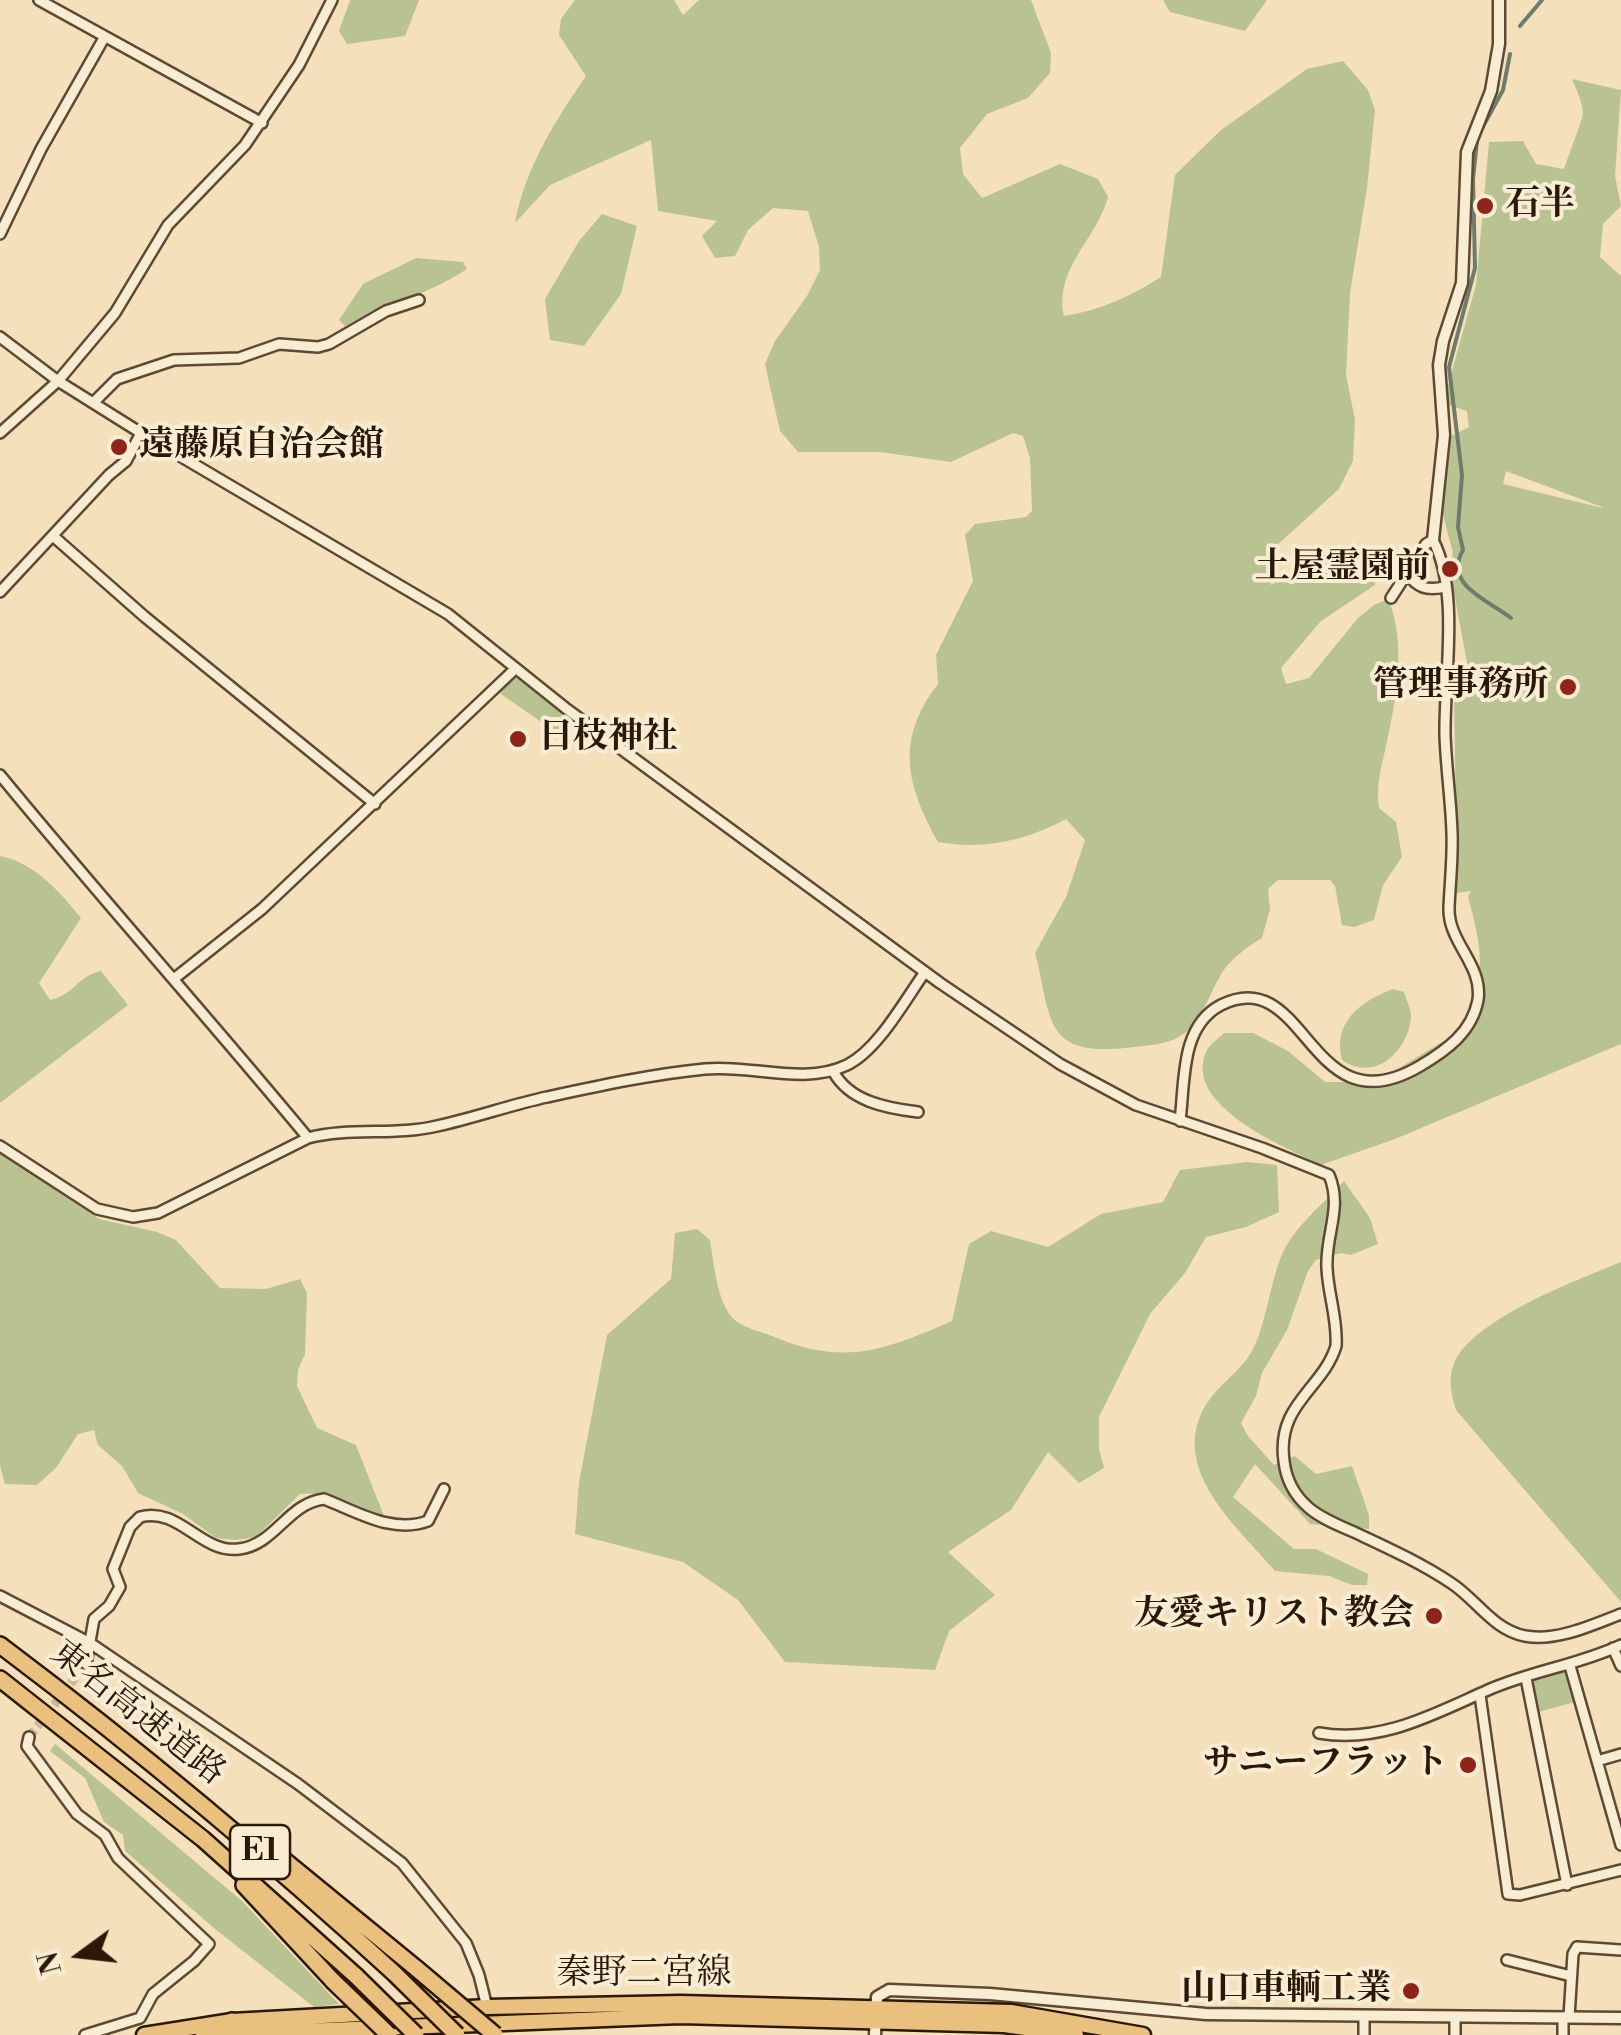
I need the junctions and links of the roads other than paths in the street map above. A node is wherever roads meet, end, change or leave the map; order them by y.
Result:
1 (39, 0) edge
2 (332, 0) edge
3 (1499, 0) edge
4 (104, 38) junction
5 (262, 124) junction
6 (0, 234) edge
7 (419, 300) dead end
8 (0, 337) edge
9 (58, 381) junction
10 (94, 402) junction
11 (0, 433) edge
12 (142, 433) junction
13 (53, 536) junction
14 (1434, 540) junction
15 (1406, 573) junction
16 (1445, 587) junction
17 (0, 592) edge
18 (1391, 598) dead end
19 (515, 669) junction
20 (0, 775) edge
21 (374, 804) junction
22 (925, 972) junction
23 (175, 978) junction
24 (832, 1071) junction
25 (918, 1112) dead end
26 (1180, 1120) junction
27 (308, 1138) junction
28 (0, 1146) edge
29 (444, 1489) dead end
30 (0, 1596) edge
31 (1621, 1614) edge
32 (90, 1643) junction
33 (0, 1644) edge
34 (1617, 1647) edge
35 (86, 1664) tunnel mouth
36 (1570, 1666) junction
37 (1621, 1666) edge
38 (1526, 1678) junction
39 (0, 1679) edge
40 (1480, 1695) junction
41 (1319, 1733) dead end
42 (120, 1735) junction
43 (29, 1737) dead end
44 (1621, 1754) edge
45 (1598, 1761) junction
46 (1616, 1812) edge
47 (203, 1839) junction
48 (1621, 1845) edge
49 (1621, 1870) edge
50 (1567, 1885) junction
51 (1621, 1950) edge
52 (1506, 1960) dead end
53 (1571, 1976) junction
54 (487, 2007) junction
55 (1364, 2017) junction
56 (1455, 2017) junction
57 (1566, 2017) junction
58 (1621, 2018) edge
59 (876, 2020) edge
60 (233, 2028) edge
61 (1004, 2030) edge
62 (294, 2031) junction
63 (85, 2035) edge
64 (144, 2035) edge
65 (203, 2035) edge
66 (277, 2035) edge
67 (389, 2035) edge
68 (416, 2035) edge
69 (457, 2035) edge
70 (495, 2035) edge
71 (1076, 2035) edge
72 (1143, 2035) edge
73 (1364, 2035) edge
74 (1455, 2035) edge
75 (1563, 2035) edge

1 - 4 street
2 - 5 street
3 - 14 street
4 - 5 street
4 - 6 street
5 - 9 street
7 - 10 street
8 - 9 street
9 - 10 street
9 - 11 street
10 - 12 street
12 - 13 street
12 - 19 street
13 - 17 street
13 - 21 street
14 - 15 street
14 - 16 street
15 - 16 street
15 - 18 street
16 - 26 street
19 - 21 street
19 - 22 street
20 - 23 street
21 - 23 street
22 - 24 street
22 - 26 street
23 - 27 street
24 - 25 street
24 - 27 street
26 - 31 street
27 - 28 street
29 - 32 street
30 - 32 street
32 - 35 street
32 - 54 street
33 - 42 highway, 東名高速道路 / E1
34 - 36 street
34 - 37 street
36 - 38 street
36 - 45 street
38 - 40 street
38 - 50 street
39 - 47 highway, 東名高速道路 / E1
40 - 41 street
40 - 50 street
42 - 69 highway, 東名高速道路 / E1, bridge
42 - 70 highway, bridge
43 - 63 street
44 - 45 street
45 - 46 street
46 - 48 street
47 - 67 highway, bridge
47 - 68 highway, 東名高速道路 / E1, bridge
49 - 50 street
51 - 53 street
52 - 53 street
53 - 57 street
54 - 59 main road, 秦野二宮線
54 - 60 main road, 秦野二宮線
55 - 56 street
55 - 59 street
55 - 73 street
56 - 57 street
56 - 74 street
57 - 58 street
57 - 75 street
59 - 61 main road, 秦野二宮線
59 - 62 main road, 秦野二宮線
59 - 72 main road, 秦野二宮線
60 - 62 main road, 秦野二宮線
60 - 64 main road, 秦野二宮線
60 - 65 main road, 秦野二宮線
61 - 71 main road, 秦野二宮線
62 - 66 highway

